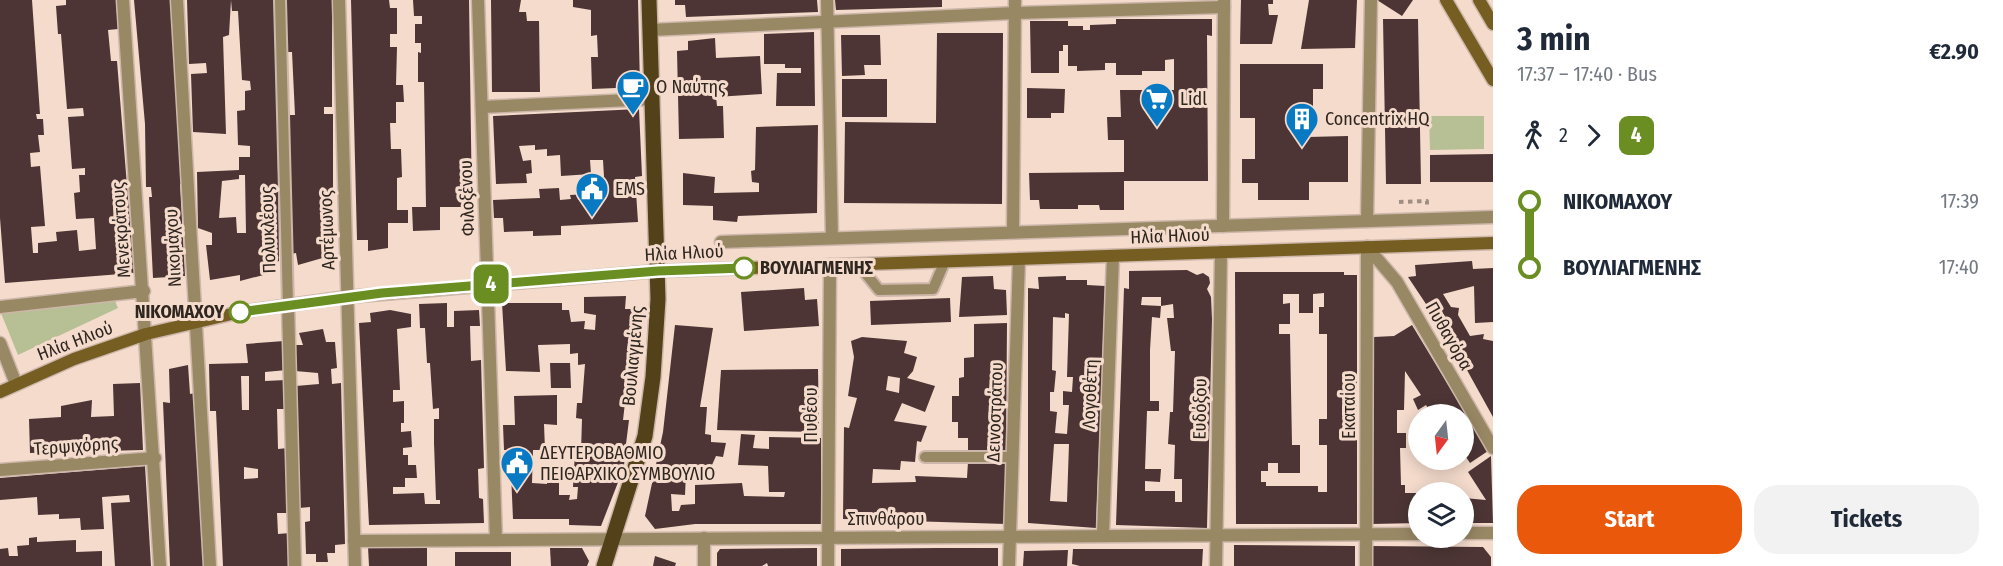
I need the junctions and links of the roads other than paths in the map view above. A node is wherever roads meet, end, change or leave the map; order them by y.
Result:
1 (123, 0) edge
2 (177, 0) edge
3 (280, 0) edge
4 (339, 0) edge
5 (478, 0) edge
6 (649, 0) edge
7 (827, 0) edge
8 (1371, 0) edge
9 (1446, 0) edge
10 (1479, 0) edge
11 (1224, 3) edge
12 (1015, 6) edge
13 (828, 23) junction
14 (1493, 24) edge
15 (650, 30) junction
16 (1493, 80) edge
17 (652, 99) junction
18 (482, 107) junction
19 (1493, 217) edge
20 (1367, 221) junction
21 (1223, 225) junction
22 (1012, 232) junction
23 (832, 238) junction
24 (721, 242) dead end
25 (1493, 243) edge
26 (1367, 247) junction
27 (1221, 252) junction
28 (1113, 256) junction
29 (1019, 259) junction
30 (945, 261) junction
31 (858, 264) junction
32 (831, 265) junction
33 (658, 271) junction
34 (488, 285) junction
35 (144, 291) junction
36 (347, 297) junction
37 (288, 305) junction
38 (0, 307) edge
39 (196, 322) junction
40 (146, 334) junction
41 (0, 343) edge
42 (16, 384) junction
43 (0, 392) edge
44 (1493, 448) edge
45 (1011, 456) junction
46 (925, 457) dead end
47 (155, 458) junction
48 (0, 470) edge
49 (1474, 533) edge
50 (1493, 533) edge
51 (1366, 534) junction
52 (1408, 534) edge
53 (1103, 535) junction
54 (1216, 535) junction
55 (1009, 536) junction
56 (828, 537) junction
57 (613, 538) junction
58 (704, 538) junction
59 (496, 540) junction
60 (354, 541) junction
61 (160, 566) edge
62 (210, 566) edge
63 (295, 566) edge
64 (355, 566) edge
65 (604, 566) edge
66 (704, 566) edge
67 (828, 566) edge
68 (1009, 566) edge
69 (1216, 566) edge
70 (1366, 566) edge

1 - 35 street, Μενεκράτους
2 - 39 street, Νικομάχου
3 - 37 lane, Πολυκλέους
4 - 36 street, Αρτέμωνος
5 - 18 street, Φιλοξένου
6 - 15 main road, Βουλιαγμένης
7 - 13 street
8 - 20 street
9 - 16 main road
10 - 14 main road
11 - 12 street
11 - 21 street
12 - 13 street
12 - 22 street
13 - 15 street
13 - 23 street
15 - 17 main road, Βουλιαγμένης
17 - 18 street
17 - 33 main road, Βουλιαγμένης
18 - 34 street, Φιλοξένου
19 - 20 street, Ηλία Ηλιού
20 - 21 street, Ηλία Ηλιού
21 - 22 street, Ηλία Ηλιού
22 - 23 street, Ηλία Ηλιού
23 - 24 street, Ηλία Ηλιού
25 - 26 main road, Ηλία Ηλιού
26 - 27 main road, Ηλία Ηλιού
26 - 44 street, Πυθαγόρα
26 - 51 street, Εκαταίου
27 - 28 main road, Ηλία Ηλιού
27 - 54 street, Ευδόξου
28 - 29 main road, Ηλία Ηλιού
28 - 53 street, Λογοθέτη
29 - 30 main road, Ηλία Ηλιού
29 - 45 street, Δεινοστράτου
30 - 31 main road, Ηλία Ηλιού
30 - 31 lane
31 - 32 main road, Ηλία Ηλιού
32 - 33 main road, Ηλία Ηλιού
32 - 56 street, Πυθέου
33 - 34 main road, Ηλία Ηλιού
33 - 57 main road, Βουλιαγμένης
34 - 36 main road, Ηλία Ηλιού
34 - 59 street, Φιλοξένου
35 - 38 street
35 - 40 street, Μενεκράτους
36 - 37 main road, Ηλία Ηλιού
36 - 60 street, Αρτέμωνος
37 - 39 main road, Ηλία Ηλιού
37 - 63 street, Πολυκλέους
39 - 40 main road, Ηλία Ηλιού
39 - 62 street, Νικομάχου
40 - 42 main road, Ηλία Ηλιού
40 - 47 street, Μενεκράτους
41 - 42 street
42 - 43 main road, Ηλία Ηλιού
45 - 46 lane
45 - 55 street, Δεινοστράτου
47 - 48 street, Τερψιχόρης
47 - 61 street, Μενεκράτους
49 - 50 street
51 - 52 street, Σπινθάρου
51 - 54 street, Σπινθάρου
51 - 70 street, Εκαταίου
53 - 54 street, Σπινθάρου
53 - 55 street, Σπινθάρου
54 - 69 street, Ευδόξου
55 - 56 street, Σπινθάρου
55 - 68 street, Δεινοστράτου
56 - 58 street, Σπινθάρου
56 - 67 street, Πυθέου
57 - 58 street, Σπινθάρου
57 - 59 street, Σπινθάρου
57 - 65 main road, Βουλιαγμένης
58 - 66 street
59 - 60 street, Σπινθάρου
60 - 64 street, Αρτέμωνος

